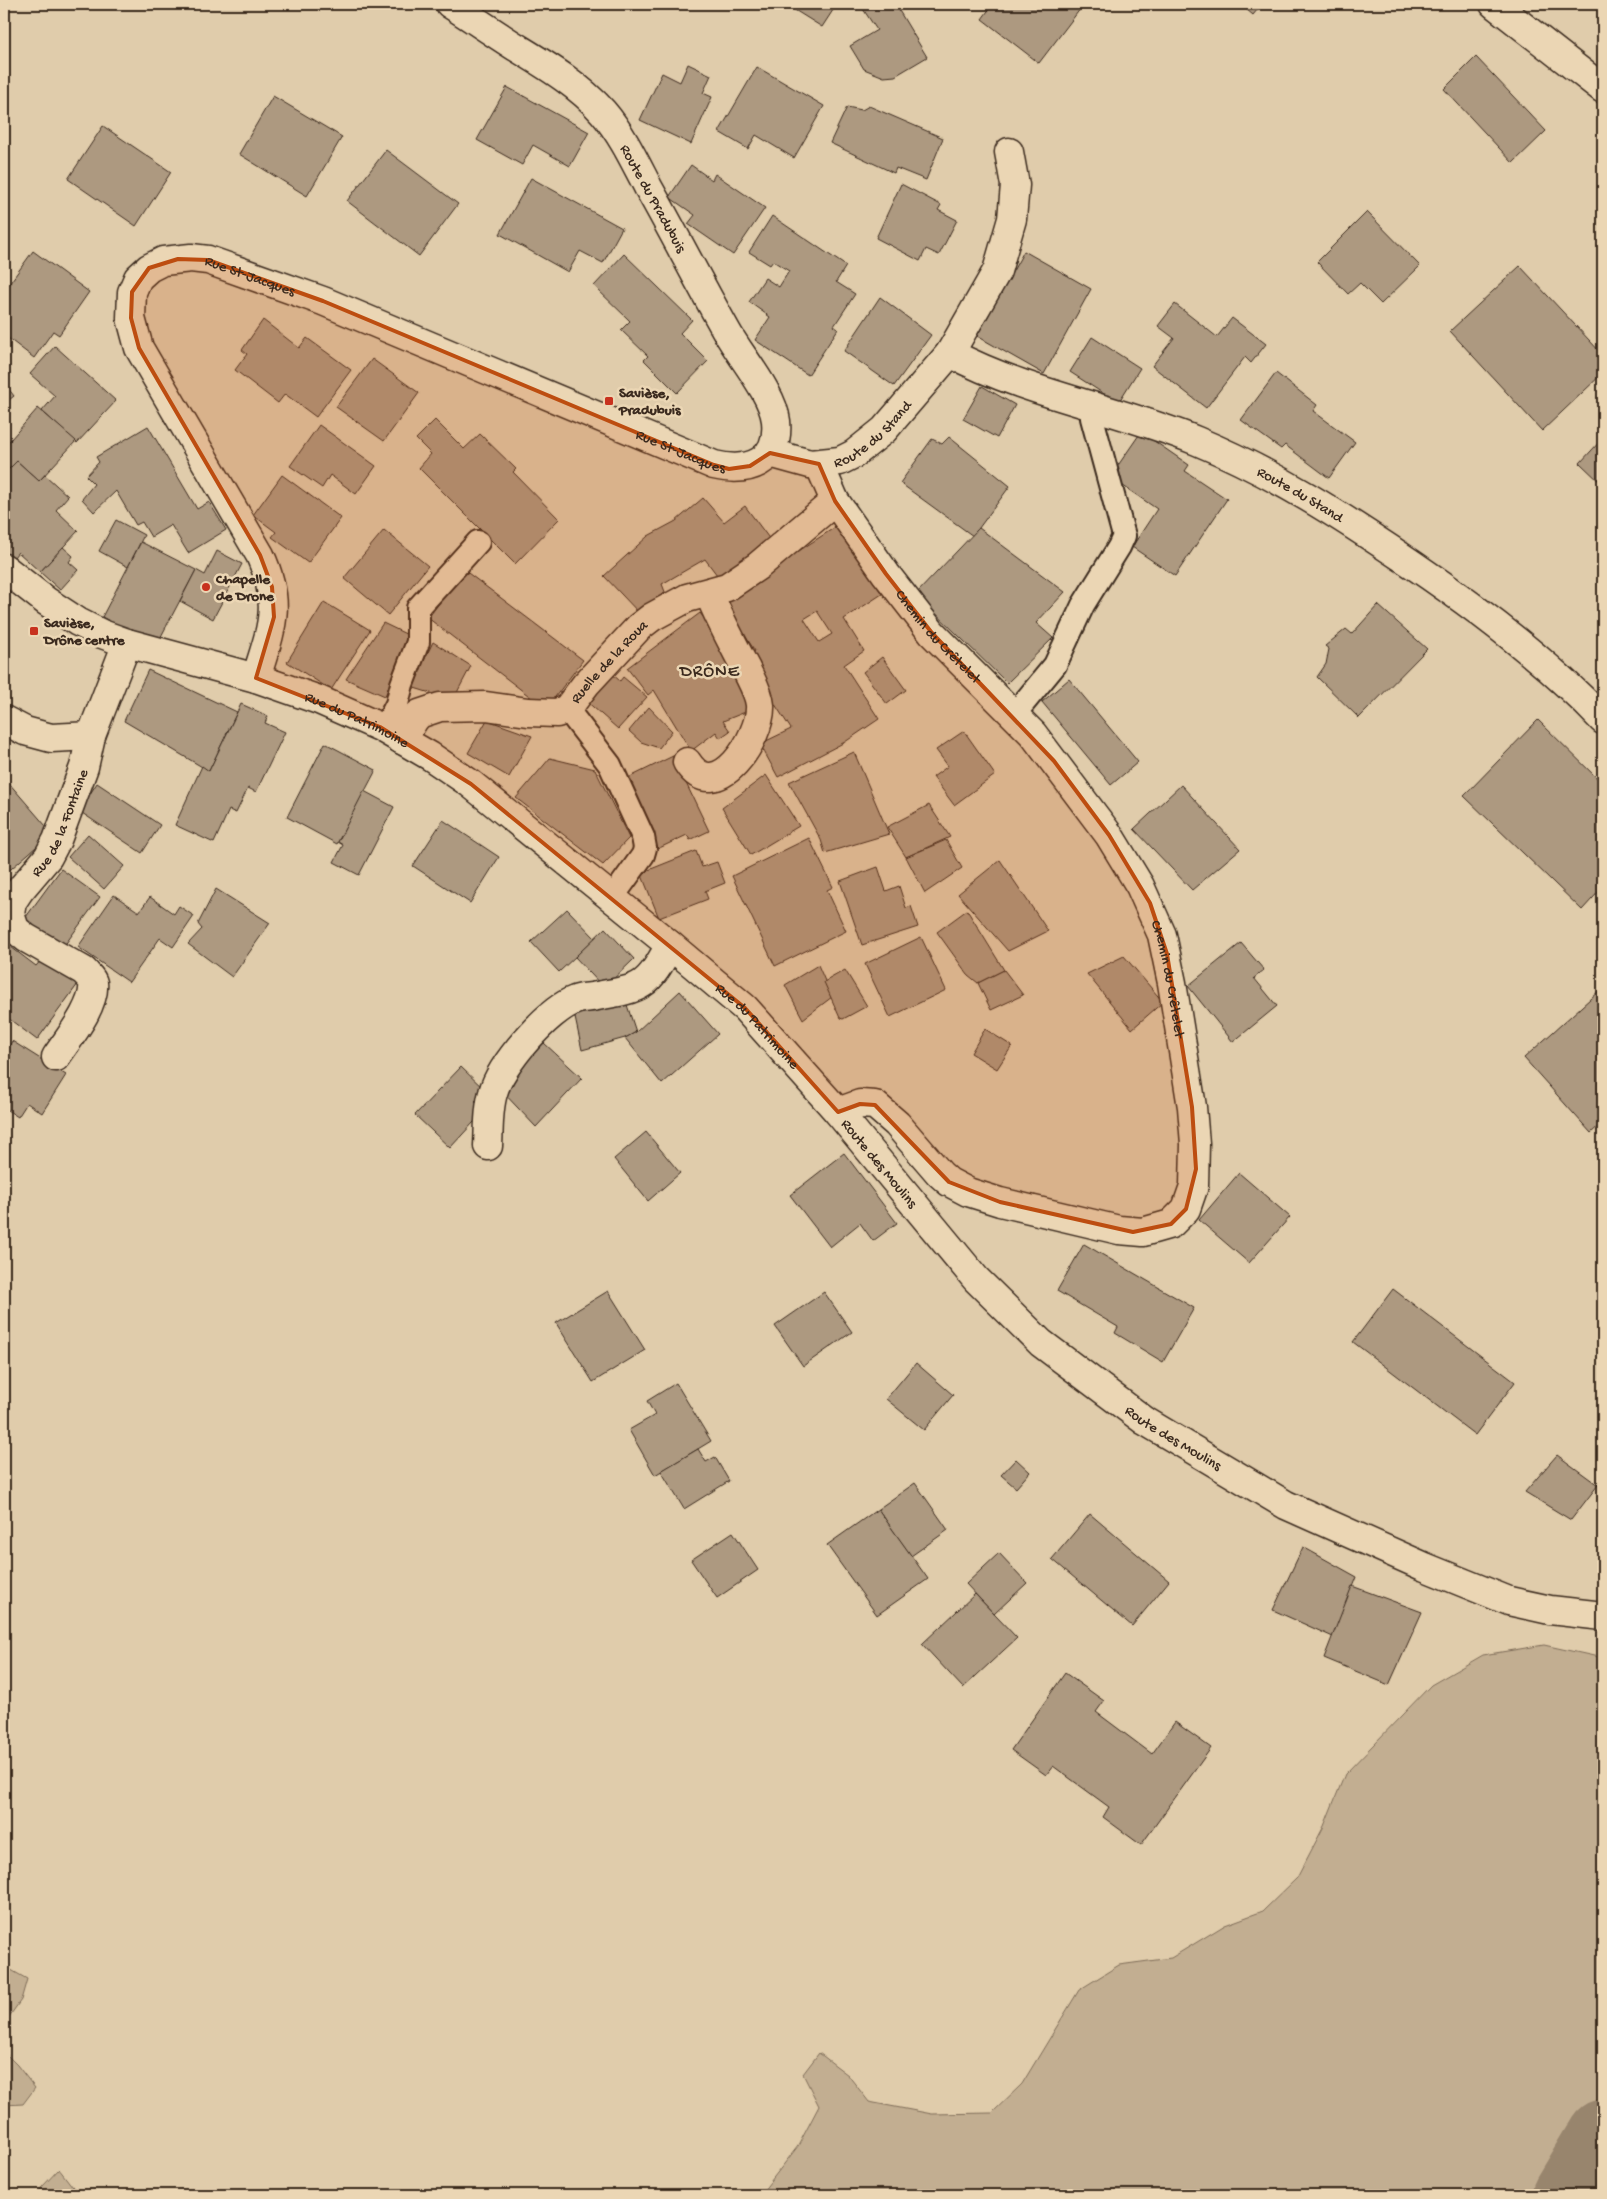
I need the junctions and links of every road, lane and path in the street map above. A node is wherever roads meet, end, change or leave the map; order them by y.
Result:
1 (450, 4) edge
2 (1494, 4) edge
3 (1603, 89) edge
4 (1009, 152) dead end
5 (950, 353) junction
6 (1091, 404) junction
7 (770, 453) junction
8 (818, 464) junction
9 (835, 501) junction
10 (478, 542) dead end
11 (4, 568) edge
12 (709, 593) junction
13 (128, 643) junction
14 (256, 678) junction
15 (566, 709) junction
16 (1013, 716) junction
17 (4, 720) edge
18 (1603, 720) edge
19 (393, 735) junction
20 (91, 736) junction
21 (686, 762) dead end
22 (612, 898) junction
23 (670, 945) junction
24 (56, 1057) dead end
25 (838, 1112) junction
26 (488, 1146) dead end
27 (1603, 1616) edge

1 - 7 street, Route du Pradubuis
2 - 3 street
4 - 5 street, Route du Stand
5 - 6 street, Route du Stand
5 - 8 street, Route du Stand
6 - 16 lane
6 - 18 street, Route du Stand
7 - 8 street, Route du Stand
7 - 14 street, Rue St-Jacques
8 - 9 street, Chemin du Crêtelet
9 - 12 street, Ruelle de la Roua
9 - 16 street, Chemin du Crêtelet
10 - 19 lane
11 - 13 street, Rue du Patrimoine
12 - 15 street, Ruelle de la Roua
12 - 21 street
13 - 14 street, Rue du Patrimoine
13 - 20 street, Rue de la Fontaine
14 - 19 street, Rue du Patrimoine
15 - 19 street, Ruelle de la Roua
15 - 22 lane
16 - 25 street, Chemin du Crêtelet
17 - 20 street
19 - 22 street, Rue du Patrimoine
20 - 24 street, Rue de la Fontaine
22 - 23 street, Rue du Patrimoine
23 - 25 street, Rue du Patrimoine
23 - 26 street
25 - 27 street, Route des Moulins

